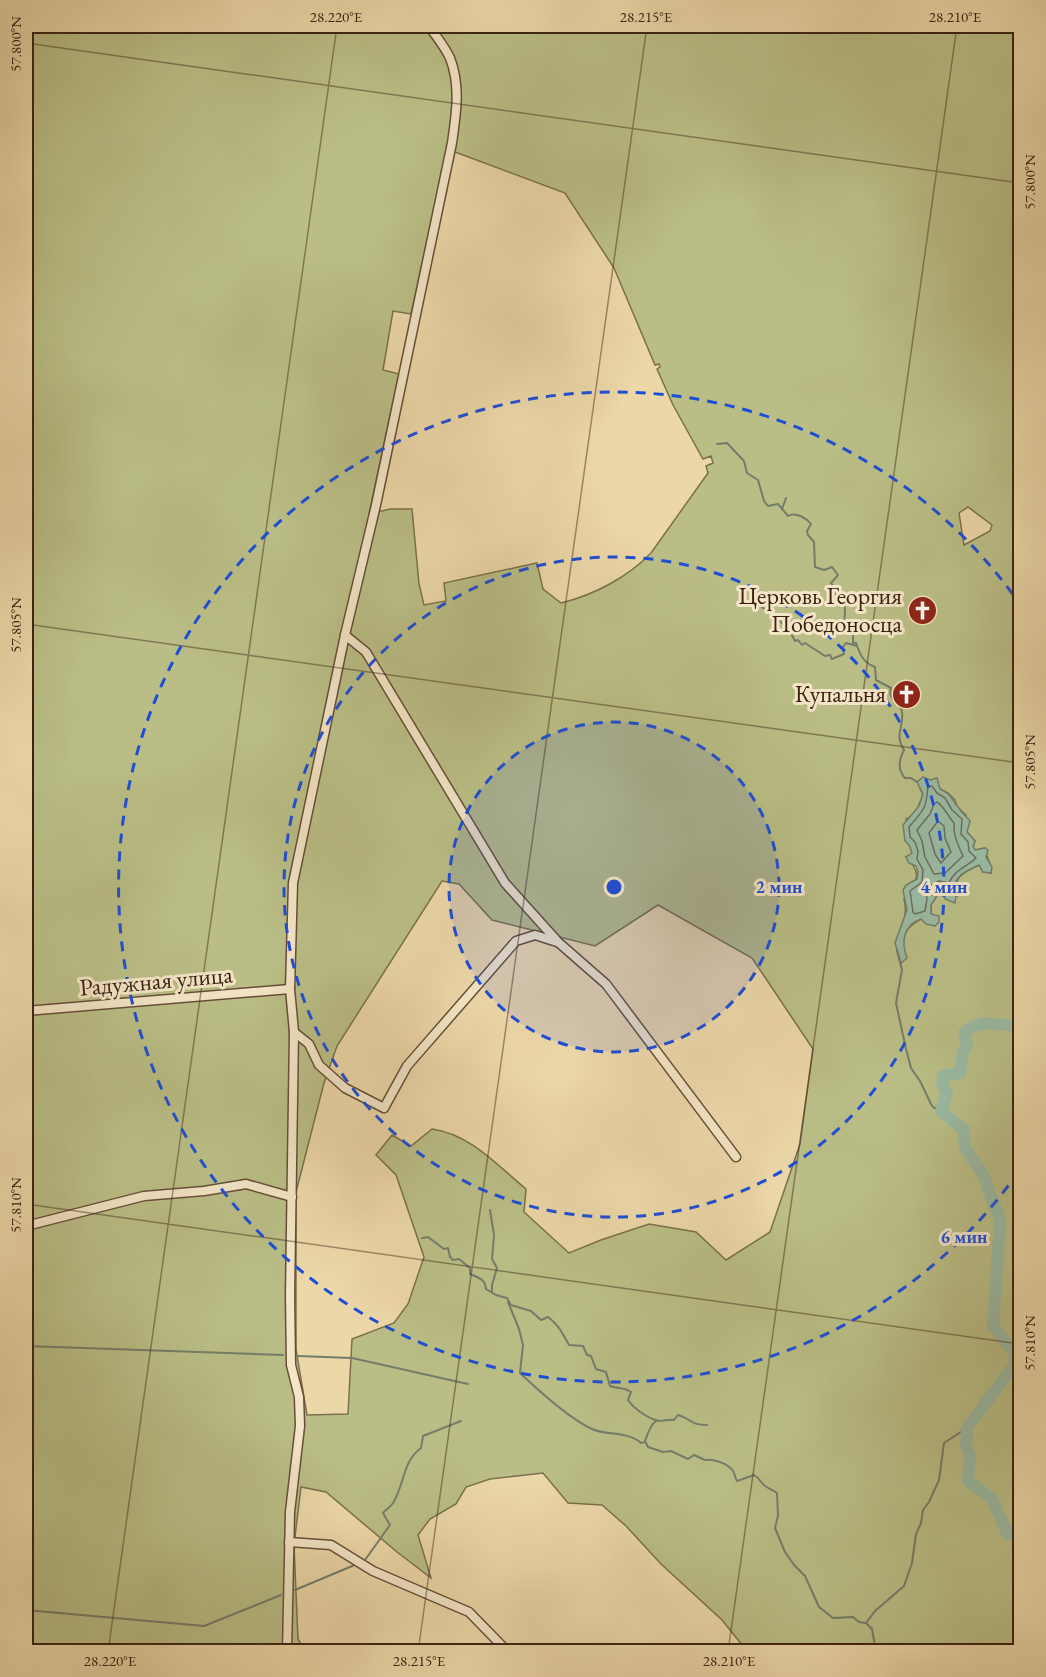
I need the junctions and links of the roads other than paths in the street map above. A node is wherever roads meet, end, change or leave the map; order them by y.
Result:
1 (429, 26) edge
2 (345, 635) junction
3 (558, 942) junction
4 (290, 989) junction
5 (26, 1011) edge
6 (294, 1032) junction
7 (736, 1157) dead end
8 (292, 1197) junction
9 (26, 1226) edge
10 (289, 1542) junction
11 (287, 1652) edge
12 (508, 1652) edge

1 - 2 street
2 - 3 street
2 - 4 street
3 - 6 street
3 - 7 street
4 - 5 street, Радужная улица
4 - 6 street
6 - 8 street
8 - 9 street
8 - 10 street
10 - 11 street
10 - 12 street

